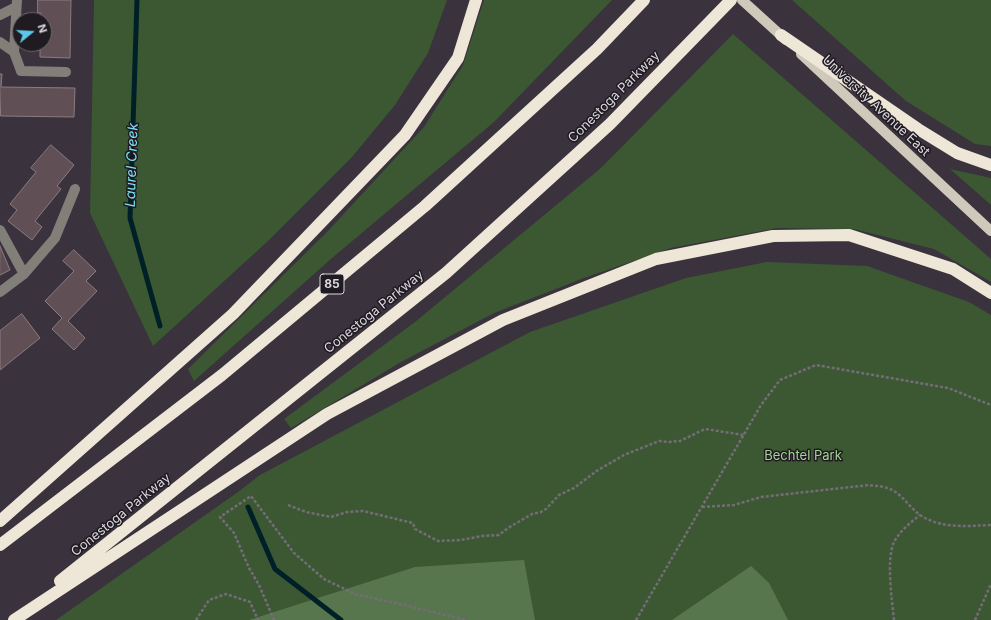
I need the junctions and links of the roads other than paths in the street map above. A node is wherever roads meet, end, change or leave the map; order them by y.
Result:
1 (476, 0) edge
2 (644, 0) edge
3 (731, 0) edge
4 (742, 0) edge
5 (16, 4) edge
6 (0, 15) edge
7 (781, 35) junction
8 (0, 42) edge
9 (12, 51) edge
10 (14, 52) edge
11 (66, 72) dead end
12 (991, 165) edge
13 (76, 189) dead end
14 (0, 230) edge
15 (991, 231) edge
16 (24, 274) junction
17 (0, 292) edge
18 (991, 293) edge
19 (0, 521) edge
20 (0, 545) edge
21 (13, 620) edge

1 - 19 highway
2 - 20 highway, 85
3 - 21 highway, Conestoga Parkway
4 - 7 main road, University Avenue East
5 - 6 lane
7 - 12 highway
7 - 15 main road, University Avenue East
8 - 9 lane
10 - 11 lane
13 - 16 lane
14 - 16 lane
16 - 17 lane
18 - 21 highway

